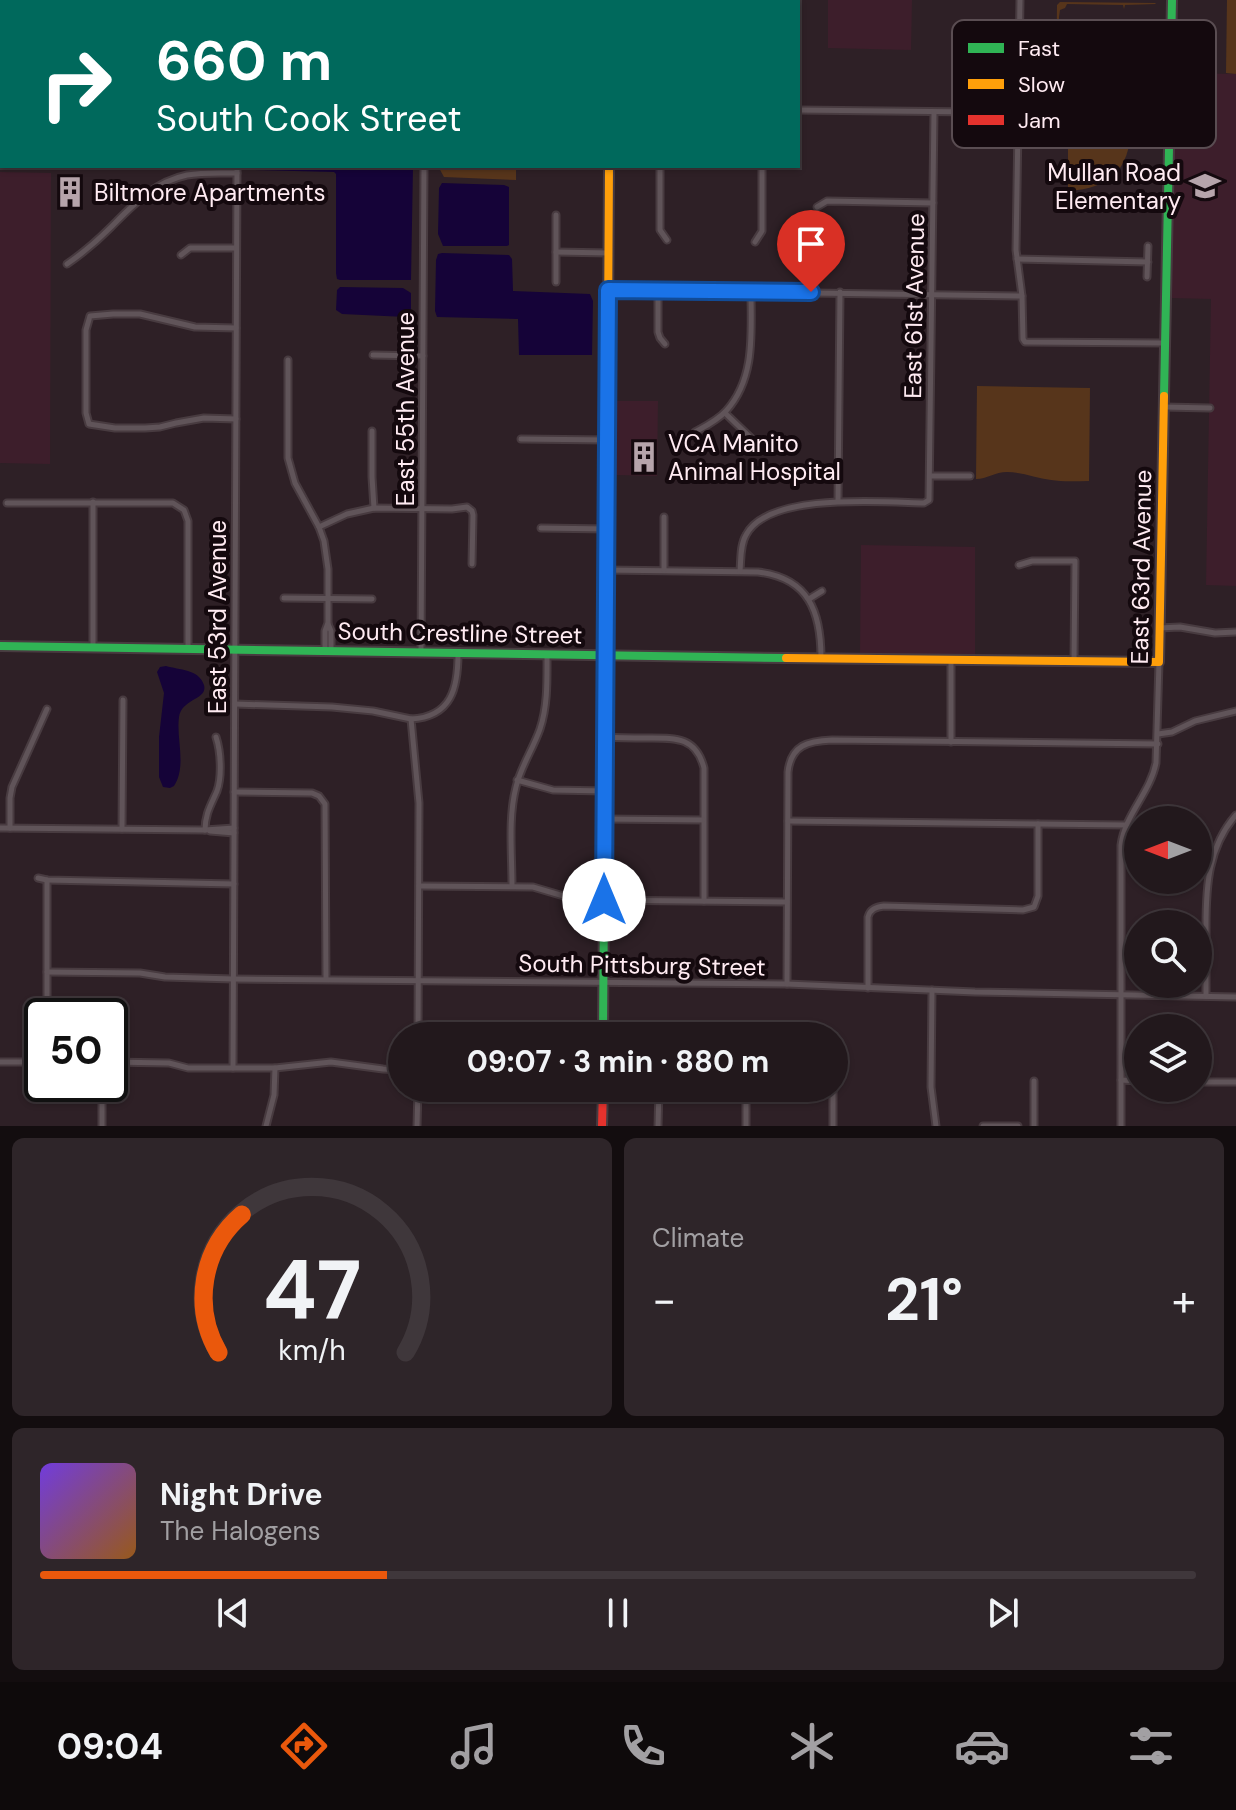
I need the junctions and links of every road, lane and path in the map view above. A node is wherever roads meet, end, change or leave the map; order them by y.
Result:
1 (1020, 0) edge
2 (1172, 0) edge
3 (1020, 20) edge
4 (1172, 20) edge
5 (800, 110) edge
6 (934, 112) junction
7 (952, 112) edge
8 (1018, 148) edge
9 (1169, 148) edge
10 (424, 168) edge
11 (609, 168) edge
12 (660, 168) edge
13 (762, 168) edge
14 (237, 170) edge
15 (933, 203) junction
16 (817, 207) dead end
17 (556, 215) dead end
18 (667, 240) dead end
19 (755, 242) dead end
20 (1148, 246) dead end
21 (235, 248) junction
22 (556, 252) junction
23 (609, 253) junction
24 (181, 255) dead end
25 (1017, 259) junction
26 (1148, 262) junction
27 (67, 264) dead end
28 (1147, 277) dead end
29 (556, 282) dead end
30 (608, 290) junction
31 (658, 290) junction
32 (751, 291) junction
33 (840, 292) junction
34 (932, 293) junction
35 (1022, 296) junction
36 (236, 328) junction
37 (1166, 343) junction
38 (665, 344) dead end
39 (373, 355) dead end
40 (423, 356) junction
41 (288, 360) dead end
42 (1164, 407) junction
43 (1210, 408) dead end
44 (725, 413) junction
45 (236, 419) junction
46 (372, 431) dead end
47 (695, 432) dead end
48 (751, 438) dead end
49 (521, 439) dead end
50 (607, 440) junction
51 (930, 476) junction
52 (970, 476) dead end
53 (838, 501) junction
54 (93, 502) junction
55 (7, 503) dead end
56 (374, 508) junction
57 (422, 508) junction
58 (664, 517) dead end
59 (319, 527) junction
60 (541, 528) dead end
61 (607, 529) junction
62 (472, 564) dead end
63 (1019, 565) dead end
64 (606, 570) junction
65 (664, 570) junction
66 (740, 571) junction
67 (822, 591) dead end
68 (284, 598) dead end
69 (328, 599) junction
70 (372, 599) dead end
71 (809, 599) junction
72 (1159, 628) junction
73 (1236, 632) edge
74 (0, 646) edge
75 (93, 646) junction
76 (188, 648) junction
77 (235, 648) junction
78 (328, 651) junction
79 (421, 653) junction
80 (458, 654) junction
81 (547, 655) junction
82 (606, 655) junction
83 (821, 658) junction
84 (951, 660) junction
85 (1074, 661) junction
86 (1159, 662) junction
87 (123, 700) dead end
88 (235, 704) junction
89 (47, 709) dead end
90 (1236, 711) edge
91 (411, 719) junction
92 (1158, 734) junction
93 (216, 737) dead end
94 (605, 737) junction
95 (951, 742) junction
96 (1158, 744) junction
97 (517, 780) junction
98 (605, 791) junction
99 (234, 792) junction
100 (1136, 806) edge
101 (1236, 815) edge
102 (605, 819) junction
103 (703, 820) junction
104 (788, 821) junction
105 (1038, 824) junction
106 (1124, 825) edge
107 (0, 828) edge
108 (10, 828) junction
109 (122, 829) junction
110 (205, 830) junction
111 (234, 830) junction
112 (1124, 832) edge
113 (38, 878) dead end
114 (47, 880) junction
115 (234, 884) junction
116 (419, 886) junction
117 (512, 886) junction
118 (604, 900) junction
119 (704, 901) junction
120 (787, 902) junction
121 (1206, 910) edge
122 (47, 972) junction
123 (233, 979) junction
124 (326, 979) junction
125 (419, 980) junction
126 (603, 983) junction
127 (787, 984) junction
128 (868, 988) junction
129 (932, 990) junction
130 (1120, 994) junction
131 (1124, 994) edge
132 (1212, 996) edge
133 (1236, 997) edge
134 (47, 998) edge
135 (418, 1022) edge
136 (603, 1022) edge
137 (0, 1062) edge
138 (24, 1062) edge
139 (128, 1062) edge
140 (233, 1068) junction
141 (275, 1068) junction
142 (388, 1070) edge
143 (1121, 1080) junction
144 (1124, 1080) edge
145 (1034, 1081) dead end
146 (1212, 1082) edge
147 (1236, 1082) edge
148 (102, 1102) edge
149 (418, 1102) edge
150 (603, 1102) edge
151 (659, 1102) edge
152 (746, 1102) edge
153 (834, 1102) edge
154 (102, 1126) edge
155 (266, 1126) edge
156 (417, 1126) edge
157 (602, 1126) edge
158 (658, 1126) edge
159 (746, 1126) edge
160 (833, 1126) edge
161 (936, 1126) edge
162 (983, 1126) edge
163 (1018, 1126) edge
164 (1034, 1126) edge
165 (1121, 1126) edge

1 - 3 street
2 - 4 street, East 63rd Avenue
5 - 6 street
6 - 7 street
6 - 15 street, East 61st Avenue
8 - 25 street
9 - 37 street, East 63rd Avenue
10 - 40 street, East 55th Avenue
11 - 23 street
12 - 18 street
13 - 19 street
14 - 21 street, East 53rd Avenue
14 - 27 street
15 - 16 street
15 - 34 street, East 61st Avenue
17 - 22 street
20 - 26 street
21 - 24 street
21 - 36 street, East 53rd Avenue
22 - 23 street
22 - 29 street
23 - 30 street
25 - 26 street
25 - 35 street
26 - 28 street
30 - 31 street
30 - 50 street
31 - 32 street
31 - 38 street
32 - 33 street
32 - 44 street
33 - 34 street
33 - 53 street
34 - 35 street
34 - 51 street, East 61st Avenue
35 - 37 street
36 - 45 street, East 53rd Avenue
36 - 45 street
37 - 42 street, East 63rd Avenue
39 - 40 street
40 - 57 street, East 55th Avenue
41 - 59 street
42 - 43 street
42 - 72 street, East 63rd Avenue
44 - 47 street
44 - 48 street
45 - 77 street, East 53rd Avenue
46 - 56 street
49 - 50 street
50 - 61 street
51 - 52 street
51 - 53 street, East 61st Avenue
53 - 66 street
54 - 55 street
54 - 75 street
54 - 76 street
56 - 57 street
56 - 59 street
57 - 62 street
57 - 79 street, East 55th Avenue
58 - 65 street
59 - 69 street
60 - 61 street
61 - 64 street
63 - 85 street
64 - 65 street
64 - 82 street
65 - 66 street
66 - 71 street
67 - 71 street
68 - 69 street
69 - 70 street
69 - 78 street
71 - 83 street
72 - 73 street
72 - 86 street, East 63rd Avenue
74 - 75 street, South Crestline Street
75 - 76 street, South Crestline Street
76 - 77 street, South Crestline Street
77 - 78 street, South Crestline Street
77 - 88 street, East 53rd Avenue
78 - 79 street, South Crestline Street
79 - 80 street, South Crestline Street
80 - 81 street, South Crestline Street
80 - 91 street
81 - 82 street, South Crestline Street
81 - 97 street
82 - 83 street, South Crestline Street
82 - 94 street
83 - 84 street, South Crestline Street
84 - 85 street, South Crestline Street
84 - 95 street
85 - 86 street, South Crestline Street
86 - 92 street, East 63rd Avenue
87 - 109 street
88 - 91 street
88 - 99 street, East 53rd Avenue
89 - 108 street
90 - 92 street
91 - 116 street
92 - 96 street, East 63rd Avenue
93 - 110 street
94 - 98 street
94 - 103 street
95 - 96 street
95 - 104 street
96 - 100 street, East 63rd Avenue
97 - 98 street
97 - 117 street
98 - 102 street
99 - 111 street, East 53rd Avenue
99 - 124 street
101 - 121 street
102 - 103 street
102 - 118 street
103 - 119 street
104 - 105 street
104 - 120 street
105 - 106 street
105 - 128 street
107 - 108 street
108 - 109 street
109 - 110 street
110 - 111 street
111 - 115 street, East 53rd Avenue
112 - 130 street, East 63rd Avenue
113 - 114 street
114 - 115 street
114 - 122 street
115 - 123 street, East 53rd Avenue
116 - 117 street
116 - 125 street
117 - 118 street
118 - 119 street
118 - 126 street
119 - 120 street
120 - 127 street
122 - 123 street, South Pittsburg Street
122 - 134 street
123 - 124 street, South Pittsburg Street
123 - 140 street, East 53rd Avenue
124 - 125 street, South Pittsburg Street
125 - 126 street, South Pittsburg Street
125 - 135 street
126 - 127 street, South Pittsburg Street
126 - 136 street
127 - 128 street, South Pittsburg Street
128 - 129 street, South Pittsburg Street
129 - 130 street, South Pittsburg Street
129 - 161 street
130 - 131 street, South Pittsburg Street
130 - 143 street, East 63rd Avenue
132 - 133 street, South Pittsburg Street
137 - 138 street
139 - 140 street
140 - 141 street
141 - 142 street
141 - 155 street
143 - 144 street
143 - 165 street, East 63rd Avenue
145 - 164 street
146 - 147 street
148 - 154 street
149 - 156 street
150 - 157 street
151 - 158 street
152 - 159 street
153 - 160 street
162 - 163 street

